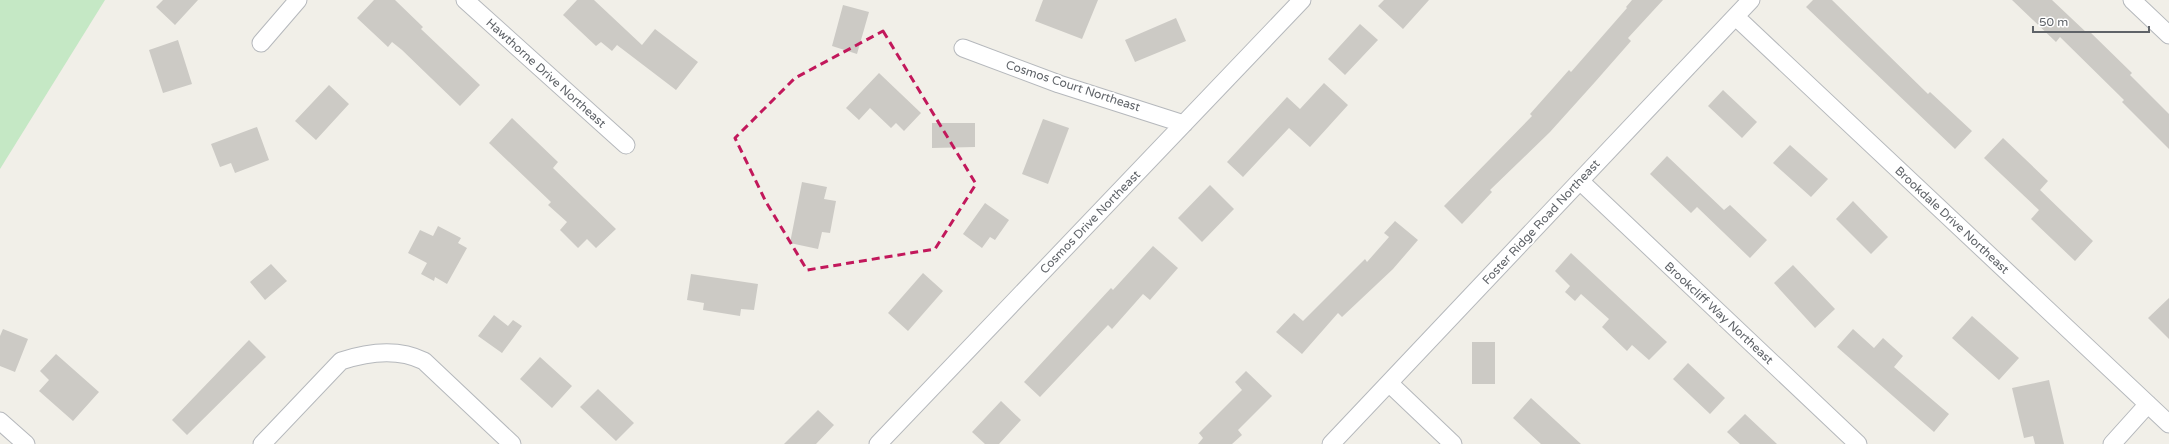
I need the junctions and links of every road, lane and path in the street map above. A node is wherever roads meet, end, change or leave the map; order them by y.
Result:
1 (298, 0) edge
2 (465, 0) edge
3 (1302, 0) edge
4 (1751, 0) edge
5 (2132, 0) edge
6 (1736, 17) junction
7 (2169, 35) edge
8 (261, 43) dead end
9 (963, 48) dead end
10 (1184, 124) junction
11 (626, 145) dead end
12 (1580, 181) junction
13 (1389, 383) junction
14 (2148, 404) junction
15 (0, 421) edge
16 (2169, 424) edge
17 (26, 444) edge
18 (262, 444) edge
19 (512, 444) edge
20 (878, 444) edge
21 (1331, 444) edge
22 (1453, 444) edge
23 (1858, 444) edge
24 (2112, 444) edge

1 - 8 street
2 - 11 street, Hawthorne Drive Northeast
3 - 10 street, Cosmos Drive Northeast
4 - 6 street, Foster Ridge Road Northeast
5 - 7 street
6 - 12 street, Foster Ridge Road Northeast
6 - 14 street, Brookdale Drive Northeast
9 - 10 street, Cosmos Court Northeast
10 - 20 street, Cosmos Drive Northeast
12 - 13 street, Foster Ridge Road Northeast
12 - 23 street, Brookcliff Way Northeast
13 - 21 street, Foster Ridge Road Northeast
13 - 22 street
14 - 16 street, Brookdale Drive Northeast
14 - 24 street
15 - 17 street
18 - 19 street

